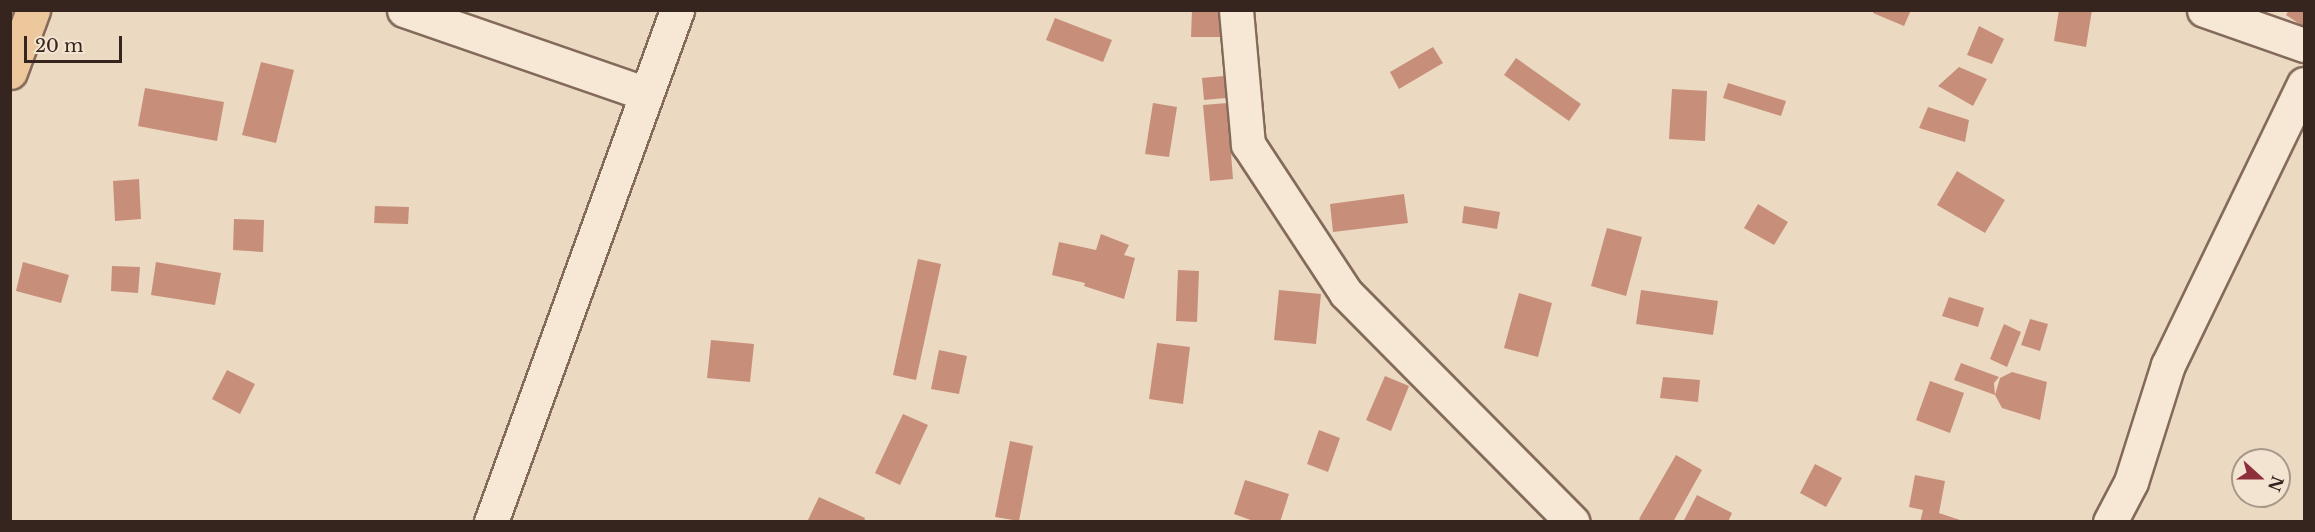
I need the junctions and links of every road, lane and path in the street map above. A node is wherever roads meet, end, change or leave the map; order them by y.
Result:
1 (33, 10) edge
2 (404, 10) edge
3 (677, 10) edge
4 (1236, 10) edge
5 (2204, 10) edge
6 (2304, 45) edge
7 (10, 72) edge
8 (2304, 84) edge
9 (646, 94) junction
10 (491, 522) edge
11 (1573, 522) edge
12 (2110, 522) edge

1 - 7 main road
2 - 9 street
3 - 9 street
4 - 11 street
5 - 6 street
8 - 12 street
9 - 10 street

